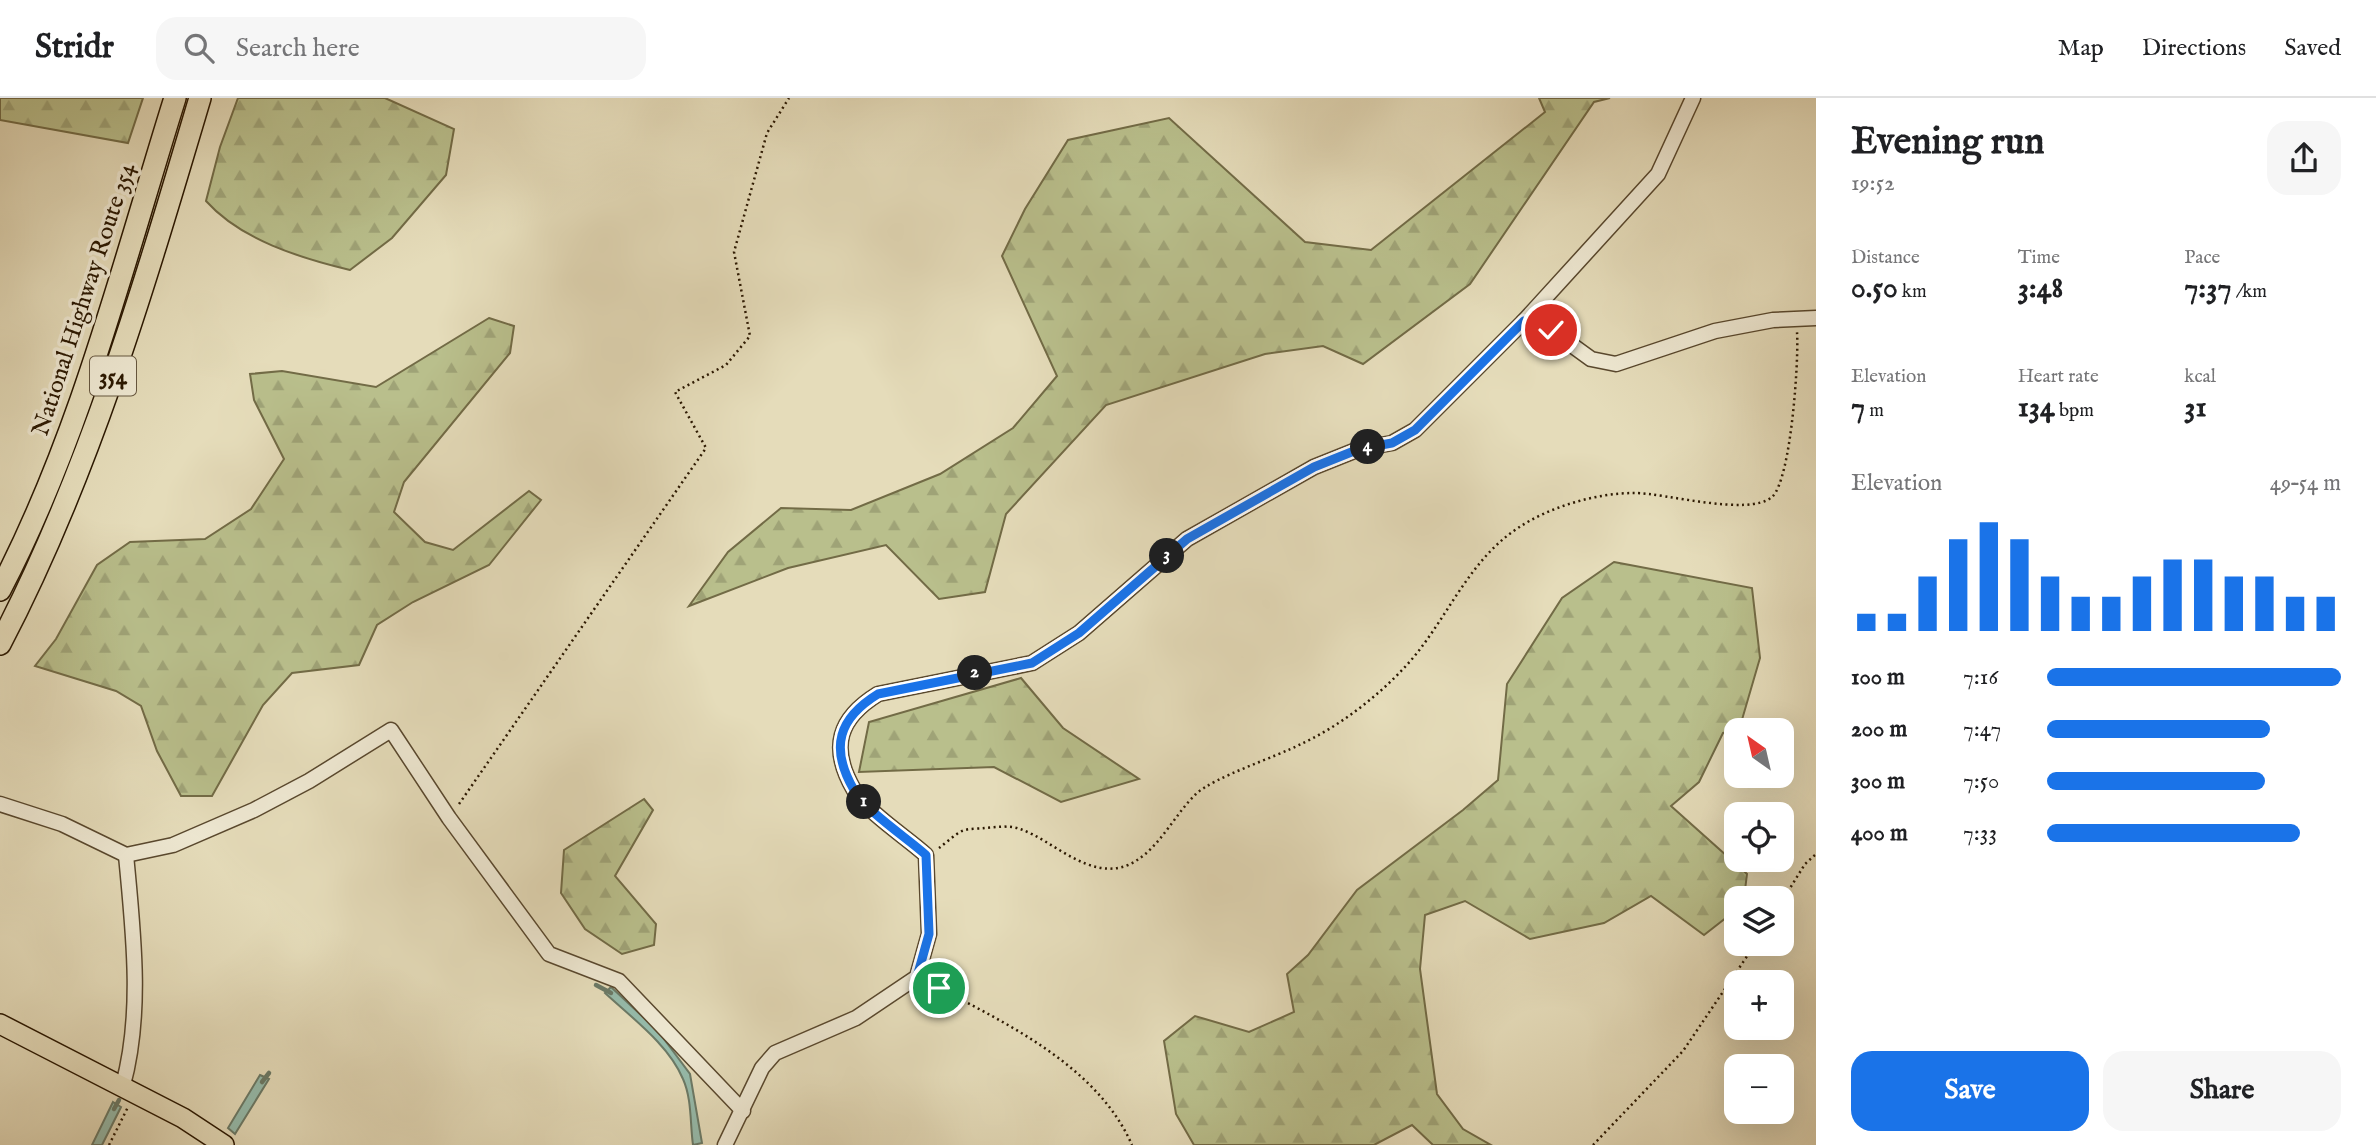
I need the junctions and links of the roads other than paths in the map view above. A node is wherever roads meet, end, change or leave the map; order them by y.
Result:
1 (175, 98) edge
2 (200, 98) edge
3 (1693, 98) edge
4 (1816, 318) edge
5 (1524, 321) junction
6 (0, 590) edge
7 (0, 644) edge
8 (0, 804) edge
9 (126, 855) junction
10 (0, 1024) edge
11 (129, 1090) junction
12 (743, 1111) junction
13 (224, 1145) edge
14 (725, 1145) edge

1 - 6 highway, National Highway Route 354 / 354
2 - 7 highway, National Highway Route 354 / 354
3 - 5 street
4 - 5 street
5 - 12 street
8 - 9 street
9 - 11 street
9 - 12 street
10 - 11 main road
11 - 13 main road
12 - 14 street

